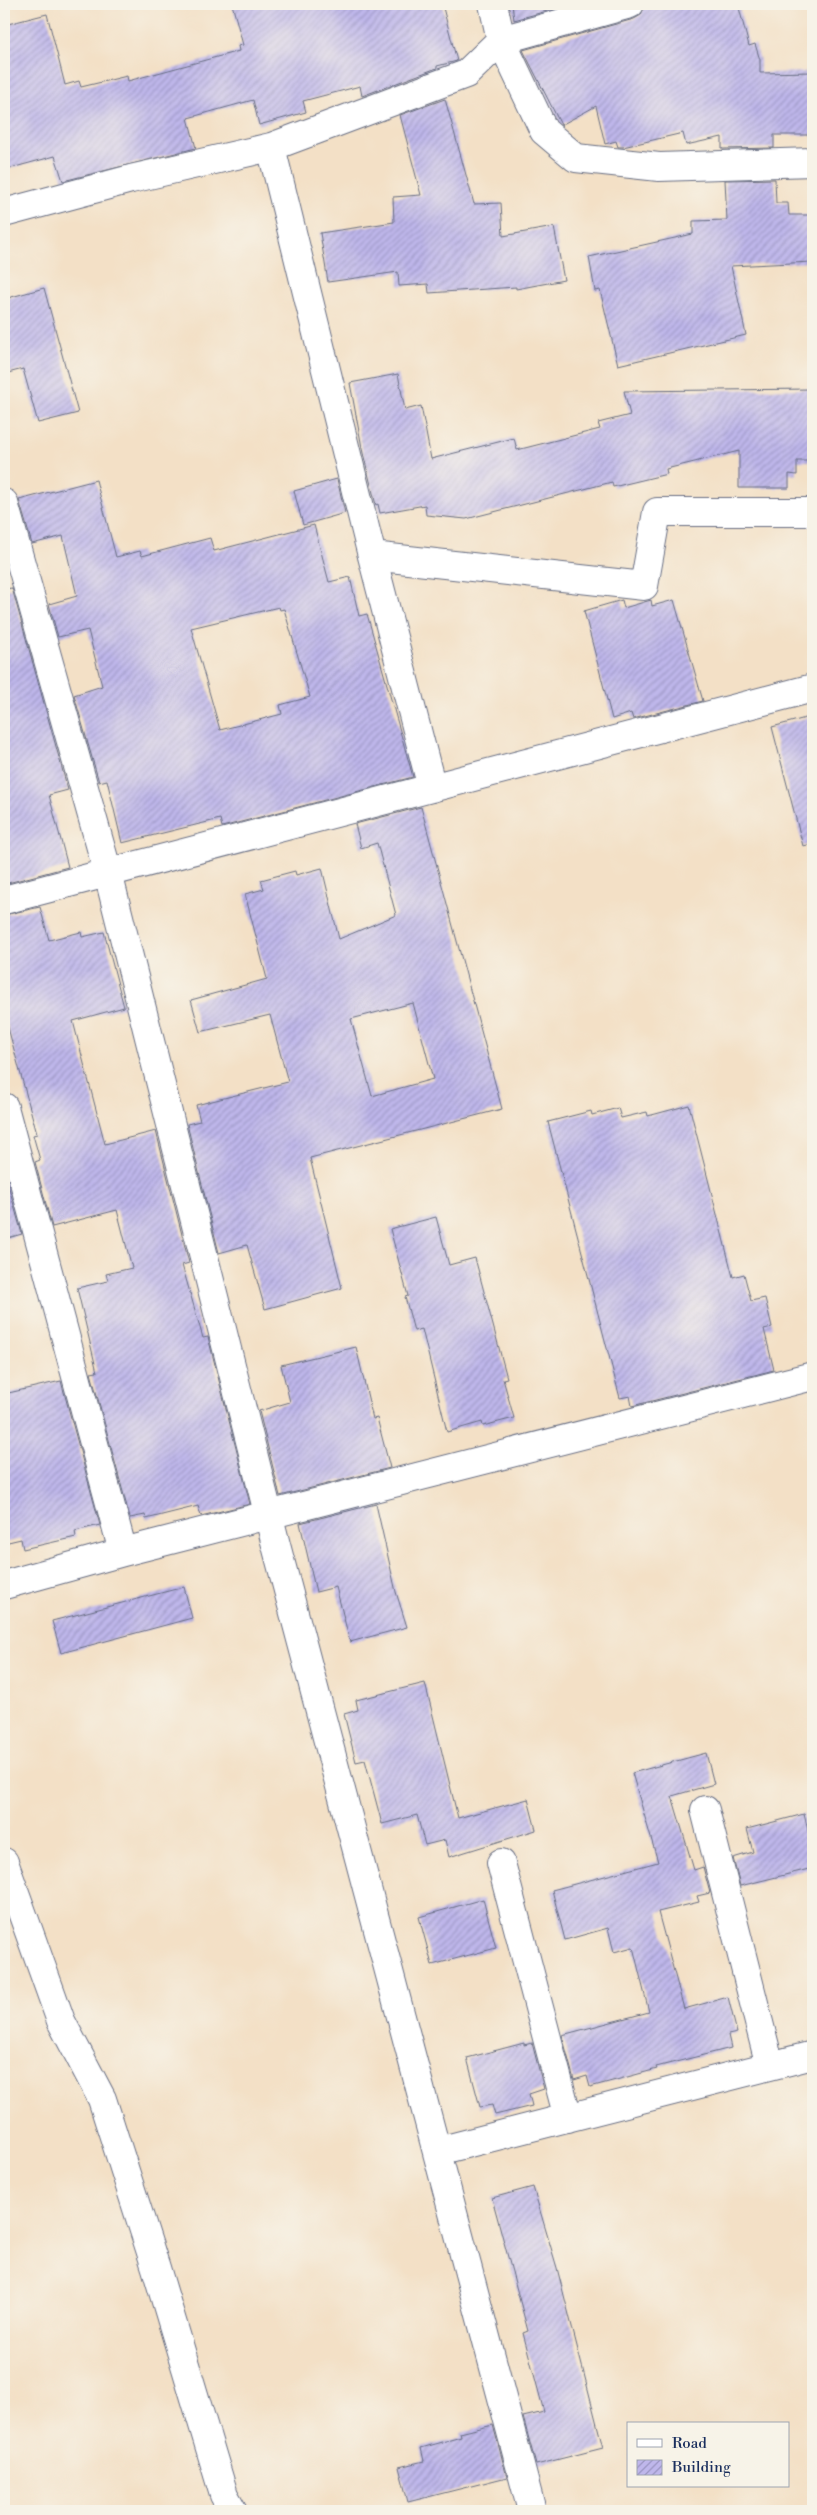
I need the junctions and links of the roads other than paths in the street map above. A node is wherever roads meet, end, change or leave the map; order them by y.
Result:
1 (493, 4) edge
2 (630, 4) edge
3 (501, 40) junction
4 (271, 147) junction
5 (813, 162) edge
6 (4, 213) edge
7 (4, 503) edge
8 (813, 512) edge
9 (372, 556) junction
10 (813, 688) edge
11 (432, 788) junction
12 (108, 872) junction
13 (4, 900) edge
14 (4, 1107) edge
15 (813, 1376) edge
16 (270, 1515) junction
17 (123, 1552) junction
18 (4, 1585) edge
19 (705, 1810) dead end
20 (4, 1862) edge
21 (501, 1863) dead end
22 (813, 2055) edge
23 (770, 2066) junction
24 (568, 2118) junction
25 (438, 2151) junction
26 (233, 2511) edge
27 (532, 2511) edge

1 - 3 street
2 - 3 street
3 - 4 street
3 - 5 street
4 - 6 street
4 - 9 street
7 - 12 street
8 - 9 street
9 - 11 street
10 - 11 street
11 - 12 street
12 - 13 street
12 - 16 street
14 - 17 street
15 - 16 street
16 - 17 street
16 - 25 street
17 - 18 street
19 - 23 street
20 - 26 street
21 - 24 street
22 - 23 street
23 - 24 street
24 - 25 street
25 - 27 street

